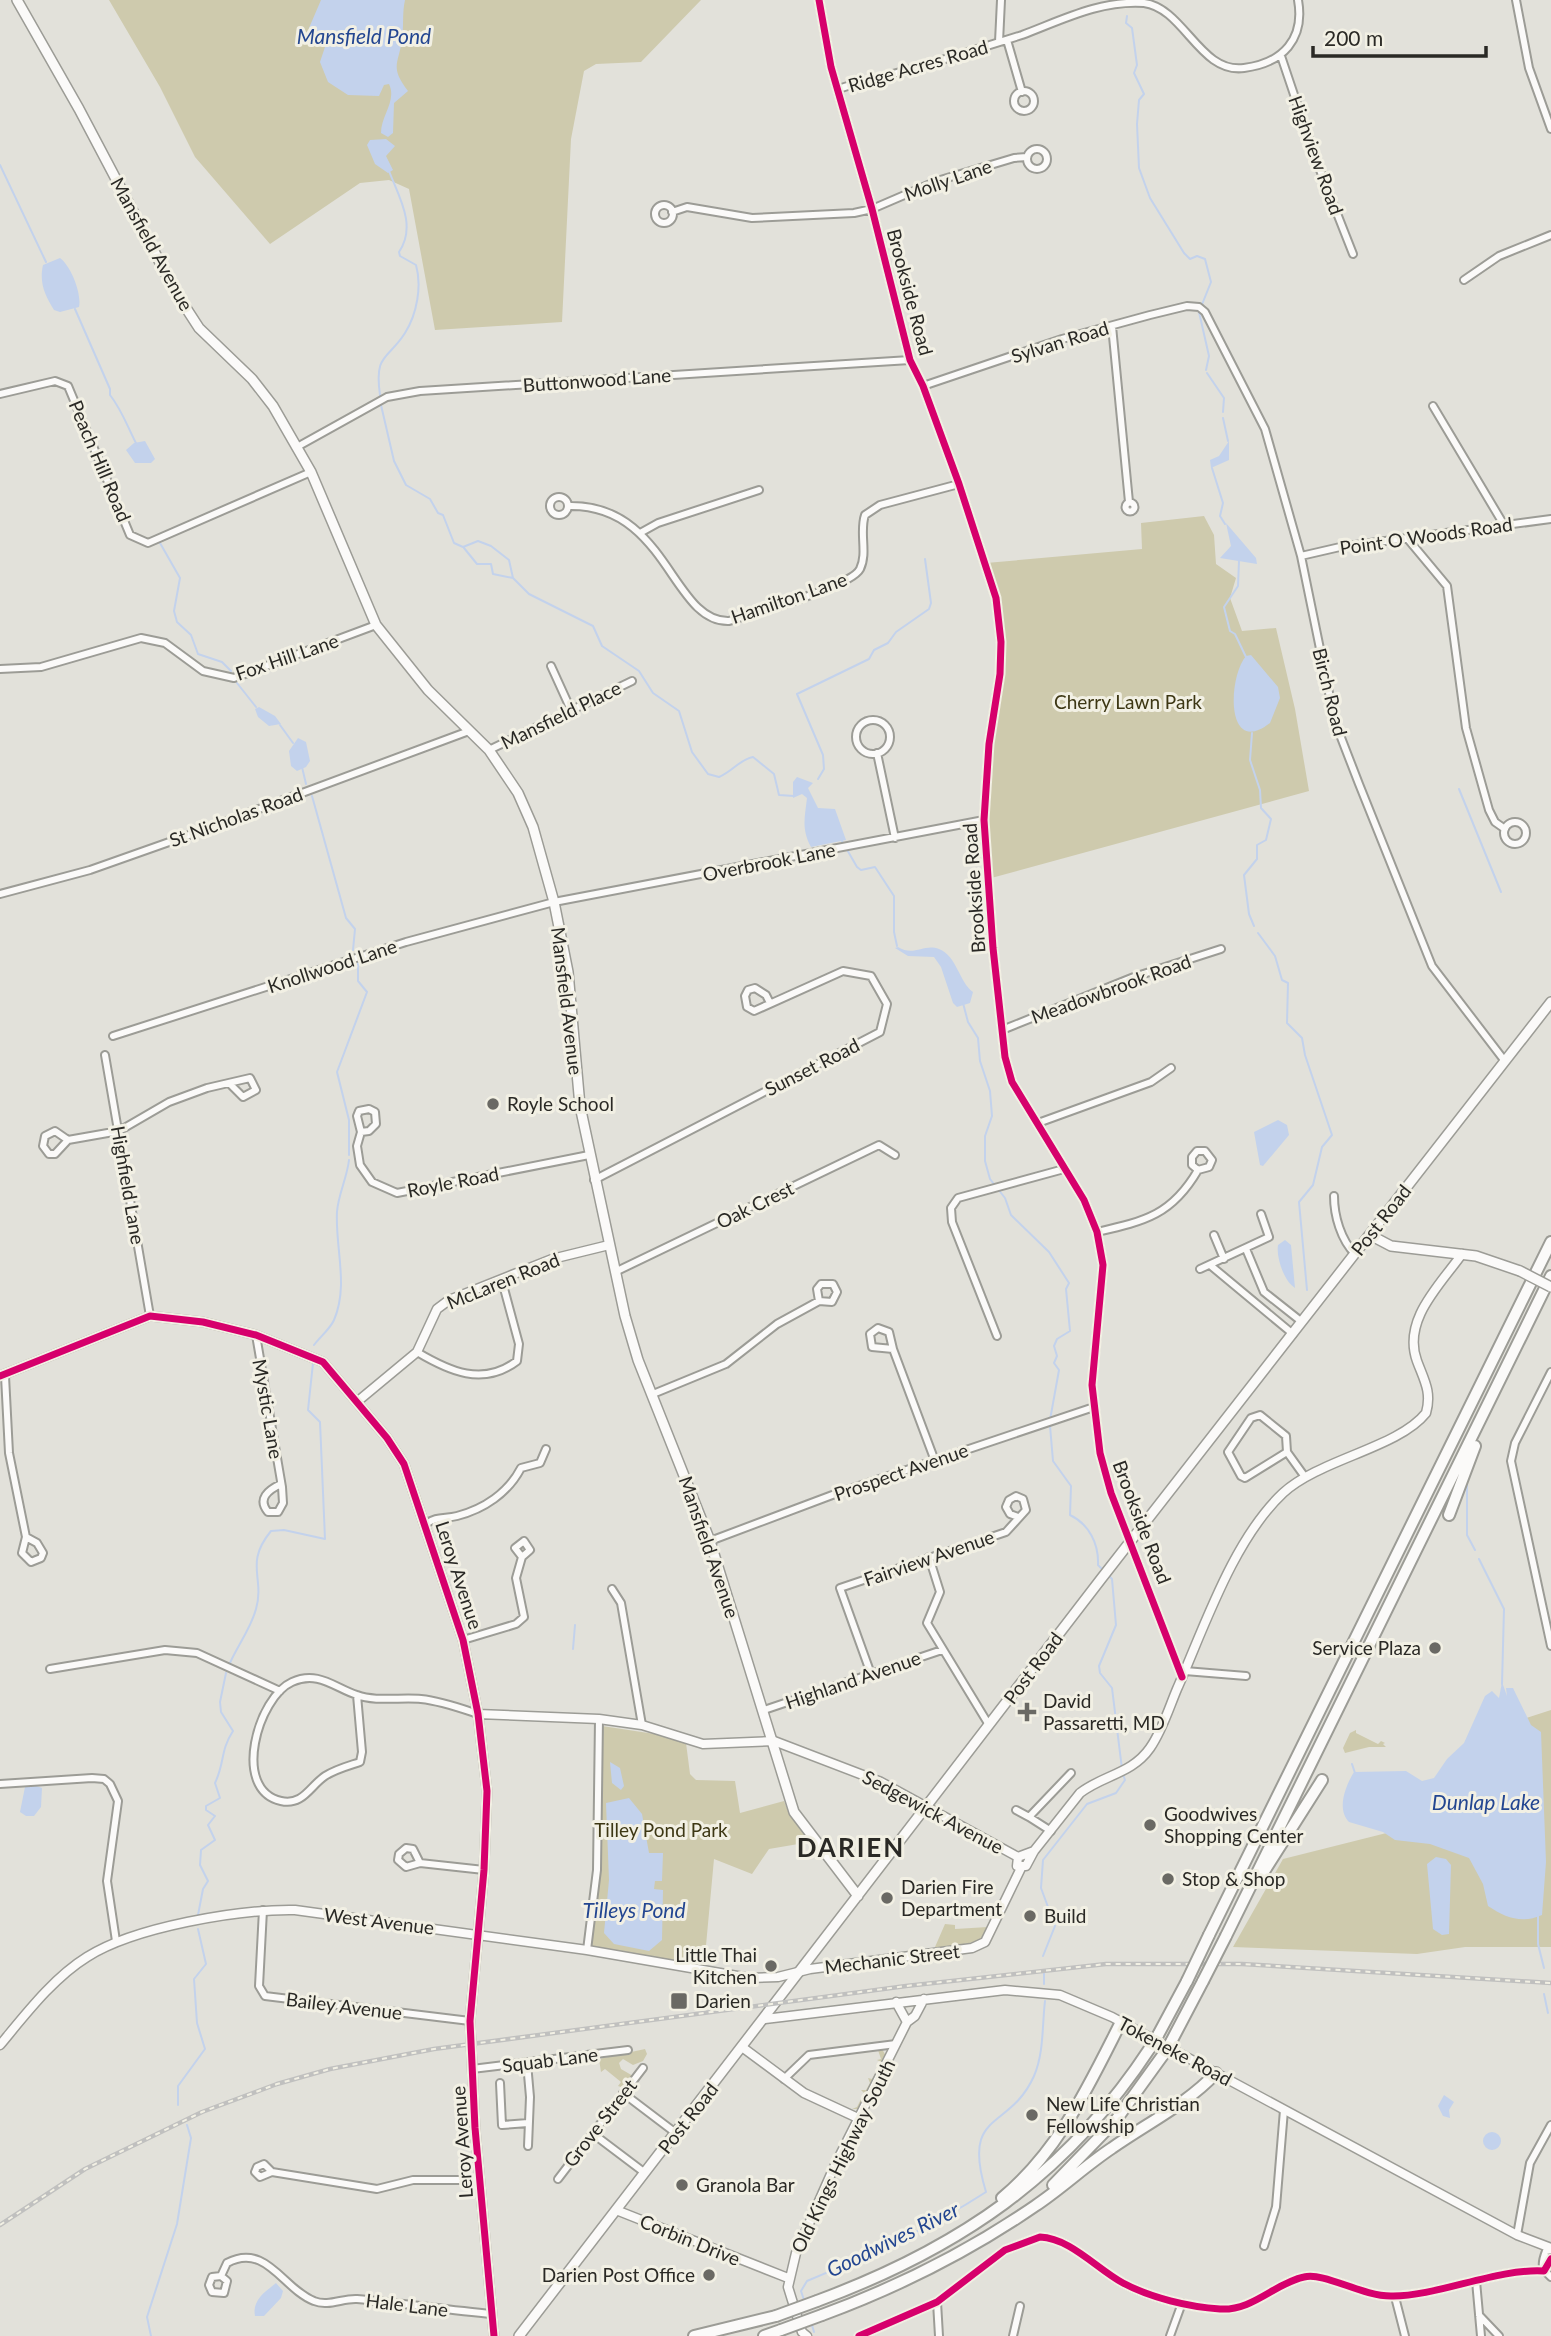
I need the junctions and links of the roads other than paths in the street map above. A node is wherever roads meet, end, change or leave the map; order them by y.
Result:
1 (17, 0) edge
2 (819, 0) edge
3 (1001, 0) edge
4 (1298, 0) edge
5 (1516, 0) edge
6 (1007, 40) junction
7 (999, 42) junction
8 (1281, 56) junction
9 (838, 89) junction
10 (1022, 92) dead end
11 (1551, 129) edge
12 (1027, 157) dead end
13 (872, 209) junction
14 (672, 212) dead end
15 (1551, 235) edge
16 (1353, 254) dead end
17 (1464, 280) dead end
18 (1200, 308) joint
19 (1112, 327) junction
20 (910, 360) junction
21 (923, 386) junction
22 (0, 394) edge
23 (1433, 406) dead end
24 (297, 447) junction
25 (311, 472) junction
26 (959, 484) junction
27 (759, 490) dead end
28 (1129, 502) dead end
29 (568, 506) dead end
30 (1551, 519) edge
31 (1504, 525) junction
32 (640, 533) junction
33 (1407, 538) junction
34 (1301, 556) junction
35 (376, 625) junction
36 (551, 666) dead end
37 (0, 669) edge
38 (632, 681) dead end
39 (571, 710) junction
40 (469, 731) junction
41 (489, 750) junction
42 (877, 753) junction
43 (984, 820) junction
44 (1505, 829) dead end
45 (895, 838) junction
46 (0, 894) edge
47 (554, 902) junction
48 (1221, 949) dead end
49 (1551, 1002) edge
50 (770, 1003) dead end
51 (1002, 1030) junction
52 (113, 1036) dead end
53 (105, 1055) dead end
54 (1504, 1060) junction
55 (1171, 1068) dead end
56 (231, 1085) dead end
57 (1038, 1123) junction
58 (119, 1131) junction
59 (361, 1132) dead end
60 (68, 1140) dead end
61 (589, 1155) junction
62 (895, 1155) dead end
63 (1064, 1168) junction
64 (1198, 1170) dead end
65 (594, 1180) junction
66 (1334, 1196) dead end
67 (1261, 1214) dead end
68 (1097, 1232) junction
69 (1214, 1235) dead end
70 (1370, 1235) junction
71 (1551, 1242) edge
72 (609, 1245) junction
73 (1245, 1248) junction
74 (1355, 1254) junction
75 (1462, 1254) junction
76 (1224, 1259) junction
77 (1210, 1265) junction
78 (1200, 1269) dead end
79 (615, 1272) junction
80 (1551, 1276) edge
81 (502, 1280) junction
82 (1551, 1287) edge
83 (1270, 1297) junction
84 (818, 1301) dead end
85 (1262, 1309) junction
86 (150, 1316) junction
87 (1302, 1322) junction
88 (1293, 1334) junction
89 (256, 1335) junction
90 (997, 1336) dead end
91 (1519, 1342) junction
92 (893, 1349) dead end
93 (416, 1352) junction
94 (1551, 1372) edge
95 (3, 1376) edge
96 (653, 1394) junction
97 (358, 1401) junction
98 (1094, 1407) junction
99 (545, 1449) dead end
100 (1287, 1452) junction
101 (935, 1461) junction
102 (1305, 1477) junction
103 (281, 1484) junction
104 (1449, 1515) dead end
105 (1018, 1517) dead end
106 (426, 1524) junction
107 (26, 1537) dead end
108 (710, 1541) junction
109 (1130, 1542) junction
110 (522, 1557) dead end
111 (929, 1557) junction
112 (612, 1589) dead end
113 (463, 1640) junction
114 (1551, 1646) edge
115 (942, 1650) junction
116 (50, 1669) dead end
117 (871, 1674) junction
118 (1184, 1674) junction
119 (1246, 1676) dead end
120 (280, 1691) junction
121 (357, 1695) junction
122 (764, 1710) junction
123 (478, 1714) junction
124 (599, 1718) junction
125 (642, 1725) junction
126 (989, 1725) junction
127 (774, 1741) junction
128 (1071, 1773) dead end
129 (1322, 1780) dead end
130 (0, 1784) edge
131 (928, 1807) junction
132 (1016, 1810) dead end
133 (1028, 1818) junction
134 (1052, 1831) junction
135 (1023, 1857) junction
136 (419, 1863) dead end
137 (484, 1870) junction
138 (858, 1896) junction
139 (263, 1910) junction
140 (1227, 1933) junction
141 (478, 1934) junction
142 (116, 1941) junction
143 (587, 1950) junction
144 (799, 1973) junction
145 (924, 1999) junction
146 (896, 2003) junction
147 (765, 2019) junction
148 (470, 2021) junction
149 (907, 2022) junction
150 (1121, 2022) junction
151 (896, 2044) junction
152 (0, 2045) edge
153 (742, 2047) junction
154 (628, 2050) dead end
155 (527, 2063) junction
156 (643, 2068) dead end
157 (472, 2069) junction
158 (1216, 2073) junction
159 (784, 2079) junction
160 (500, 2084) dead end
161 (623, 2093) junction
162 (1284, 2109) junction
163 (860, 2119) junction
164 (528, 2123) junction
165 (1551, 2126) edge
166 (592, 2133) junction
167 (677, 2134) junction
168 (528, 2146) dead end
169 (272, 2172) dead end
170 (645, 2173) junction
171 (558, 2179) dead end
172 (480, 2180) junction
173 (615, 2210) junction
174 (1517, 2235) junction
175 (948, 2243) junction
176 (976, 2244) junction
177 (1264, 2246) dead end
178 (1551, 2249) edge
179 (1551, 2259) edge
180 (1544, 2272) junction
181 (221, 2276) dead end
182 (1551, 2277) edge
183 (788, 2278) junction
184 (1476, 2281) junction
185 (1395, 2297) junction
186 (937, 2302) junction
187 (1182, 2303) junction
188 (1020, 2306) dead end
189 (492, 2314) junction
190 (1479, 2315) junction
191 (776, 2316) junction
192 (804, 2335) edge
193 (494, 2336) edge
194 (519, 2336) edge
195 (694, 2336) edge
196 (720, 2336) edge
197 (766, 2336) edge
198 (859, 2336) edge
199 (939, 2336) edge
200 (1013, 2336) edge
201 (1170, 2336) edge
202 (1405, 2336) edge
203 (1481, 2336) edge
204 (1499, 2336) edge

1 - 24 main road, Mansfield Avenue
2 - 9 street, Brookside Road
3 - 7 street, Ridge Acres Road
4 - 8 street
5 - 11 street
6 - 7 street, Ridge Acres Road
6 - 8 street, Ridge Acres Road
6 - 10 street
7 - 9 street, Ridge Acres Road
8 - 16 street, Highview Road
9 - 13 street, Brookside Road
12 - 13 street, Molly Lane
13 - 14 street, Molly Lane
13 - 20 street, Brookside Road
15 - 17 street
18 - 19 street, Sylvan Road
18 - 34 street, Birch Road
19 - 21 street, Sylvan Road
19 - 28 street
20 - 21 street, Brookside Road
20 - 24 street, Buttonwood Lane
21 - 26 street, Brookside Road
22 - 25 street, Peach Hill Road
23 - 31 street
24 - 25 main road, Mansfield Avenue
25 - 35 main road, Mansfield Avenue
26 - 32 street, Hamilton Lane
26 - 43 street, Brookside Road
27 - 32 street
29 - 32 street, Hamilton Lane
30 - 31 street, Point O Woods Road
31 - 33 street, Point O Woods Road
33 - 34 street, Point O Woods Road
33 - 44 street
34 - 54 street, Birch Road
35 - 37 street, Fox Hill Lane
35 - 40 main road, Mansfield Avenue
36 - 39 street
38 - 39 street, Mansfield Place
39 - 41 street, Mansfield Place
40 - 41 main road, Mansfield Avenue
40 - 46 street, St Nicholas Road
41 - 47 main road, Mansfield Avenue
42 - 42 street
42 - 45 street
43 - 45 street, Overbrook Lane
43 - 51 street, Brookside Road
45 - 47 street, Overbrook Lane
47 - 52 street, Knollwood Lane
47 - 61 main road, Mansfield Avenue
48 - 51 street, Meadowbrook Road
49 - 54 main road, Post Road
50 - 65 street, Sunset Road
51 - 57 street, Brookside Road
53 - 58 street, Highfield Lane
54 - 70 main road, Post Road
55 - 57 street
56 - 58 street
57 - 63 street, Brookside Road
58 - 60 street
58 - 86 street, Highfield Lane
59 - 61 street, Royle Road
61 - 65 main road, Mansfield Avenue
62 - 79 street, Oak Crest
63 - 68 street, Brookside Road
63 - 90 street
64 - 68 street
65 - 72 main road, Mansfield Avenue
66 - 74 street
67 - 73 street
68 - 98 street, Brookside Road
69 - 76 street
70 - 74 main road, Post Road
70 - 75 main road
71 - 175 highway, bridge
72 - 79 main road, Mansfield Avenue
72 - 81 street, McLaren Road
73 - 76 street
73 - 83 street
74 - 87 main road, Post Road
75 - 82 main road, bridge
75 - 102 street
76 - 77 street
77 - 78 street
77 - 85 street
79 - 96 main road, Mansfield Avenue
80 - 91 highway
81 - 93 street, McLaren Road
81 - 93 street
83 - 85 street
83 - 87 street
84 - 96 street
85 - 88 street
86 - 89 street, Leroy Avenue
86 - 95 street, Leroy Avenue
87 - 88 main road, Post Road
88 - 109 main road, Post Road
89 - 97 street, Leroy Avenue
89 - 103 street, Mystic Lane
91 - 104 highway
91 - 140 highway
92 - 101 street
93 - 97 street, McLaren Road
94 - 114 street
95 - 107 street
96 - 108 main road, Mansfield Avenue
97 - 106 street, Leroy Avenue
98 - 101 street, Prospect Avenue
98 - 109 street, Brookside Road
99 - 106 street
100 - 100 street
100 - 102 street
101 - 108 street, Prospect Avenue
102 - 118 street
103 - 103 street, Mystic Lane
105 - 111 street, Fairview Avenue
106 - 113 street, Leroy Avenue
108 - 122 main road, Mansfield Avenue
109 - 118 street, Brookside Road
109 - 126 main road, Post Road
110 - 113 street
111 - 115 street
111 - 117 street, Fairview Avenue
112 - 125 street
113 - 123 street, Leroy Avenue
115 - 117 street, Highland Avenue
115 - 126 street
116 - 120 street
117 - 122 street, Highland Avenue
118 - 119 street
118 - 134 street
120 - 121 street
120 - 121 street
121 - 123 street
122 - 127 main road, Mansfield Avenue
123 - 124 street, Sedgewick Avenue
123 - 137 street, Leroy Avenue
124 - 125 street, Sedgewick Avenue
124 - 143 street
125 - 127 street, Sedgewick Avenue
126 - 131 main road, Post Road
127 - 131 street, Sedgewick Avenue
127 - 138 main road, Mansfield Avenue
128 - 133 street
129 - 140 highway
130 - 142 street
131 - 135 street, Sedgewick Avenue
131 - 138 main road, Post Road
132 - 133 street
133 - 134 street
134 - 135 street
135 - 144 street, Mechanic Street
136 - 137 street
137 - 141 street, Leroy Avenue
138 - 144 main road, Post Road
139 - 141 street, West Avenue
139 - 142 street, West Avenue
139 - 148 street, Bailey Avenue
140 - 176 highway, bridge
141 - 143 street, West Avenue
141 - 148 street, Leroy Avenue
142 - 152 street, West Avenue
143 - 144 street, West Avenue
144 - 147 main road, Post Road
145 - 146 street, Tokeneke Road
145 - 149 street, Old Kings Highway South
145 - 150 street, Tokeneke Road
146 - 147 street, Tokeneke Road
146 - 149 street
147 - 153 main road, Post Road
148 - 157 street, Leroy Avenue
149 - 151 street, Old Kings Highway South
150 - 158 street, Tokeneke Road
150 - 175 highway
151 - 159 street
151 - 163 street, Old Kings Highway South
153 - 159 street
153 - 167 main road, Post Road
154 - 155 street, Squab Lane
155 - 157 street, Squab Lane
155 - 164 street
156 - 161 street, Grove Street
157 - 172 street, Leroy Avenue
158 - 162 street, Tokeneke Road
158 - 176 highway
159 - 163 street
160 - 164 street
161 - 166 street, Grove Street
161 - 167 street
162 - 174 street, Tokeneke Road
162 - 177 street
163 - 183 street, Old Kings Highway South
164 - 168 street
165 - 174 street
166 - 170 street
166 - 171 street, Grove Street
167 - 170 main road, Post Road
169 - 172 street
170 - 173 main road, Post Road
172 - 189 street, Leroy Avenue
173 - 183 street, Corbin Drive
173 - 194 main road, Post Road
174 - 178 street, Tokeneke Road
175 - 191 highway, bridge
176 - 197 highway, bridge
178 - 180 street
179 - 180 street
180 - 182 street
180 - 184 street
181 - 189 street, Hale Lane
183 - 192 street, Old Kings Highway South
184 - 185 street
184 - 190 street
185 - 187 street
185 - 202 street
186 - 187 street
186 - 198 street
186 - 199 street
187 - 201 street
188 - 200 street
189 - 193 street, Leroy Avenue
190 - 203 street
190 - 204 street
191 - 195 highway
191 - 196 highway

